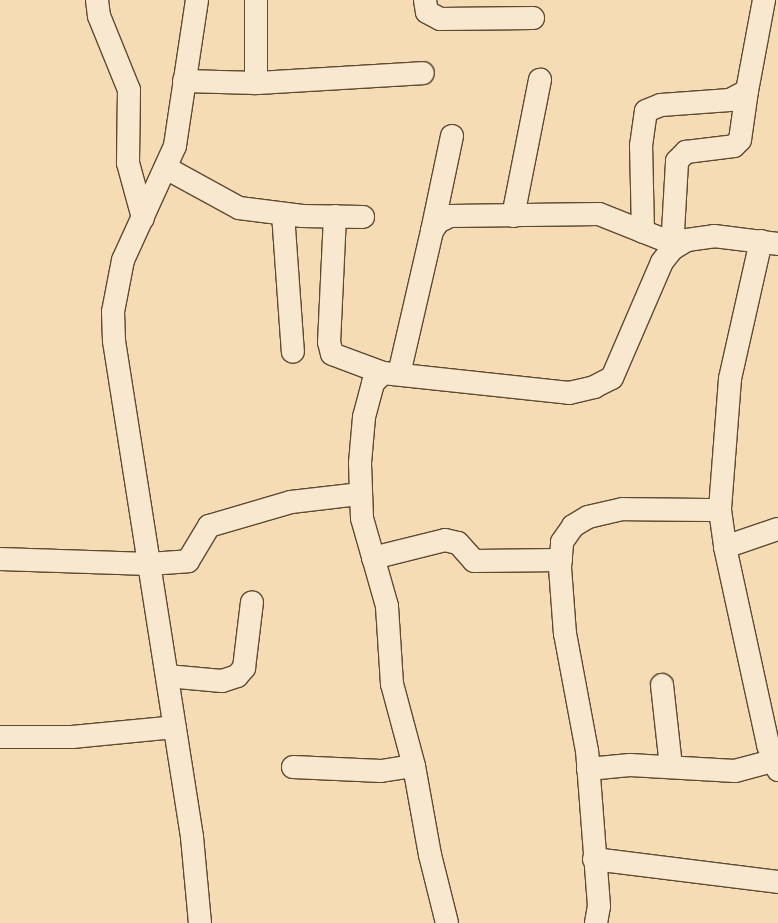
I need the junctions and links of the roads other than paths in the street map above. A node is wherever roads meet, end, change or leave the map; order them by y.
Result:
1 (97, 0) edge
2 (197, 0) edge
3 (256, 0) edge
4 (425, 0) edge
5 (764, 0) edge
6 (494, 9) edge
7 (533, 18) dead end
8 (423, 73) dead end
9 (540, 80) dead end
10 (184, 82) junction
11 (256, 82) junction
12 (747, 91) junction
13 (452, 136) dead end
14 (166, 168) junction
15 (283, 214) junction
16 (335, 216) junction
17 (513, 216) junction
18 (363, 217) dead end
19 (143, 218) junction
20 (432, 231) junction
21 (643, 232) junction
22 (769, 243) edge
23 (672, 246) junction
24 (293, 352) dead end
25 (391, 374) junction
26 (359, 494) junction
27 (720, 510) junction
28 (778, 529) edge
29 (725, 547) junction
30 (373, 558) junction
31 (0, 559) edge
32 (561, 560) junction
33 (149, 564) junction
34 (252, 602) dead end
35 (167, 676) junction
36 (662, 685) dead end
37 (175, 727) junction
38 (0, 737) edge
39 (414, 766) junction
40 (671, 766) junction
41 (775, 766) edge
42 (293, 767) dead end
43 (588, 769) junction
44 (594, 859) junction
45 (778, 882) edge
46 (200, 923) edge
47 (447, 923) edge
48 (596, 923) edge

1 - 19 street
2 - 10 street
3 - 11 street
4 - 6 street
5 - 12 street
6 - 7 street
8 - 11 street
9 - 17 street
10 - 11 street
10 - 14 street
12 - 21 street
12 - 23 street
13 - 20 street
14 - 15 street
14 - 19 street
15 - 16 street
15 - 24 street
16 - 18 street
16 - 25 street
17 - 20 street
17 - 21 street
19 - 33 street
20 - 25 street
21 - 23 street
22 - 23 street
22 - 27 street
23 - 25 street
25 - 26 street
26 - 30 street
26 - 33 street
27 - 29 street
27 - 32 street
28 - 29 street
29 - 41 street
30 - 32 street
30 - 39 street
31 - 33 street
32 - 43 street
33 - 35 street
34 - 35 street
35 - 37 street
36 - 40 street
37 - 38 street
37 - 46 street
39 - 42 street
39 - 47 street
40 - 41 street
40 - 43 street
43 - 44 street
44 - 45 street
44 - 48 street

